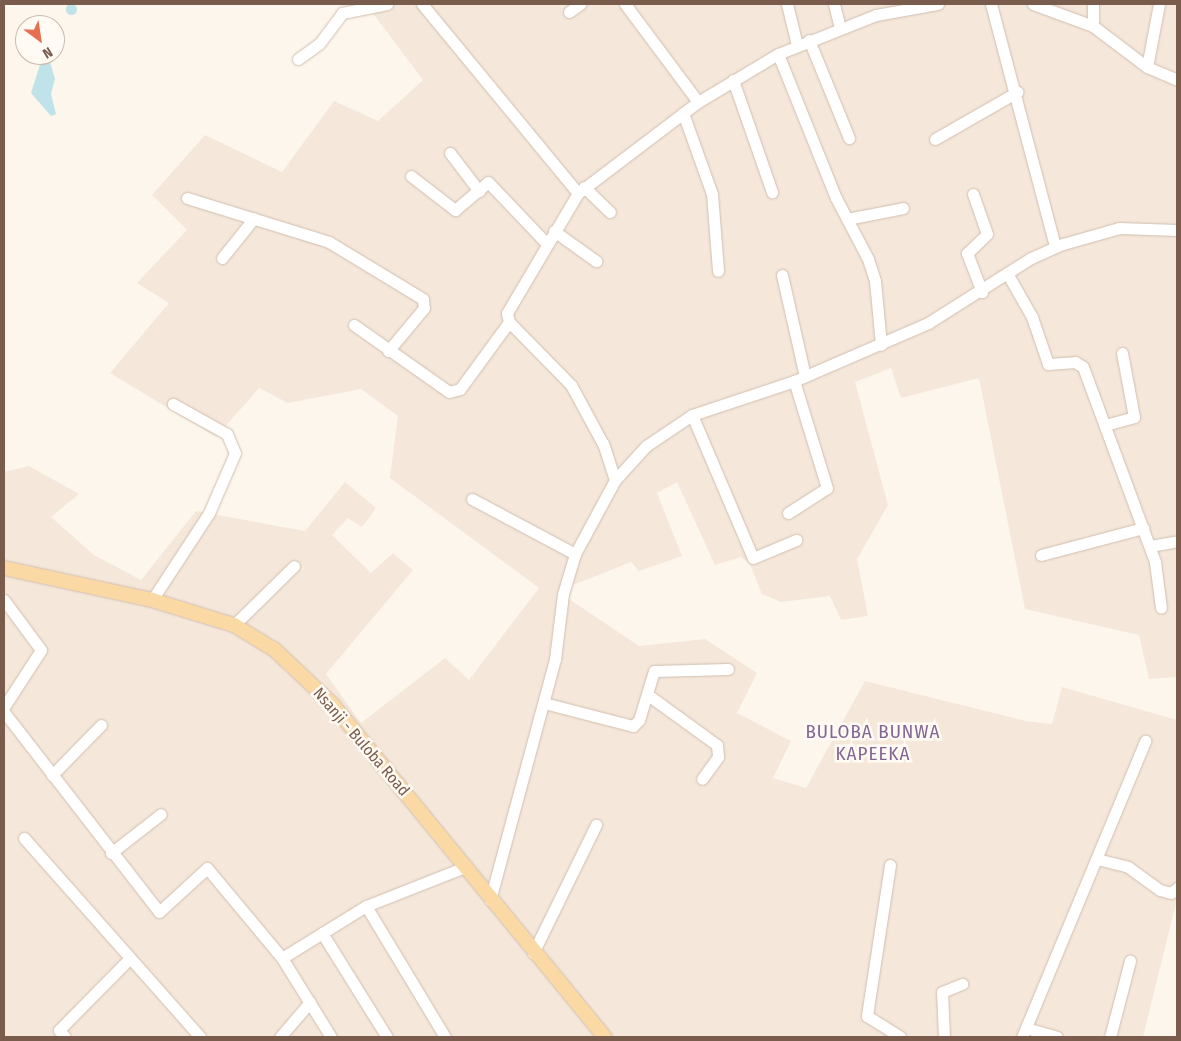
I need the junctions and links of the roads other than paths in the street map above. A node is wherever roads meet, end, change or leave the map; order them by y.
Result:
1 (387, 4) edge
2 (422, 4) edge
3 (580, 4) edge
4 (625, 4) edge
5 (786, 4) edge
6 (834, 4) edge
7 (938, 4) edge
8 (991, 4) edge
9 (1033, 4) edge
10 (1093, 4) edge
11 (1159, 4) edge
12 (569, 12) dead end
13 (1093, 26) junction
14 (840, 28) junction
15 (809, 40) junction
16 (797, 45) junction
17 (778, 54) junction
18 (298, 60) dead end
19 (1147, 67) junction
20 (733, 80) junction
21 (1177, 80) edge
22 (1017, 92) junction
23 (698, 102) junction
24 (683, 113) junction
25 (849, 138) dead end
26 (935, 139) dead end
27 (450, 153) dead end
28 (411, 176) dead end
29 (581, 190) junction
30 (479, 191) junction
31 (772, 192) dead end
32 (973, 194) dead end
33 (187, 198) dead end
34 (903, 208) dead end
35 (610, 212) dead end
36 (254, 218) junction
37 (847, 219) junction
38 (1177, 230) edge
39 (554, 231) junction
40 (546, 243) junction
41 (1055, 248) junction
42 (222, 258) dead end
43 (596, 261) dead end
44 (718, 271) dead end
45 (1007, 273) junction
46 (782, 275) dead end
47 (982, 292) junction
48 (509, 322) junction
49 (354, 325) dead end
50 (880, 345) junction
51 (388, 351) junction
52 (1122, 352) dead end
53 (800, 379) junction
54 (173, 404) dead end
55 (692, 414) junction
56 (1105, 425) junction
57 (615, 480) junction
58 (472, 499) dead end
59 (788, 513) dead end
60 (1143, 528) junction
61 (796, 540) dead end
62 (1177, 541) edge
63 (1150, 546) junction
64 (575, 554) junction
65 (1041, 555) dead end
66 (294, 566) dead end
67 (4, 568) edge
68 (4, 600) edge
69 (152, 600) junction
70 (1161, 608) dead end
71 (234, 625) junction
72 (728, 669) dead end
73 (648, 695) junction
74 (544, 703) junction
75 (4, 707) edge
76 (4, 712) edge
77 (102, 725) dead end
78 (1145, 741) dead end
79 (52, 775) junction
80 (702, 779) dead end
81 (161, 814) dead end
82 (596, 825) dead end
83 (24, 838) dead end
84 (111, 853) junction
85 (1097, 859) junction
86 (890, 865) dead end
87 (466, 867) junction
88 (1177, 888) edge
89 (490, 900) junction
90 (366, 906) junction
91 (322, 934) junction
92 (533, 953) junction
93 (130, 958) junction
94 (282, 958) junction
95 (1130, 961) dead end
96 (962, 984) dead end
97 (310, 1002) junction
98 (1024, 1032) edge
99 (65, 1037) edge
100 (200, 1037) edge
101 (280, 1037) edge
102 (331, 1037) edge
103 (387, 1037) edge
104 (445, 1037) edge
105 (605, 1037) edge
106 (900, 1037) edge
107 (944, 1037) edge
108 (1057, 1037) edge
109 (1110, 1037) edge

1 - 18 street
2 - 29 street
3 - 12 street
4 - 23 street
5 - 16 street
6 - 14 street
7 - 14 street
8 - 22 street
9 - 13 street
10 - 13 street
11 - 19 street
13 - 19 street
14 - 15 street
15 - 16 street
15 - 25 street
16 - 17 street
17 - 20 street
17 - 37 street
19 - 21 street
20 - 23 street
20 - 31 street
22 - 26 street
22 - 41 street
23 - 24 street
24 - 29 street
24 - 44 street
27 - 30 street
28 - 30 street
29 - 35 street
29 - 39 street
30 - 40 street
32 - 47 street
33 - 36 street
34 - 37 street
36 - 42 street
36 - 51 street
37 - 50 street
38 - 41 street
39 - 40 street
39 - 43 street
40 - 48 street
41 - 45 street
45 - 47 street
45 - 56 street
46 - 53 street
47 - 50 street
48 - 51 street
48 - 57 street
49 - 51 street
50 - 53 street
52 - 56 street
53 - 55 street
53 - 59 street
54 - 69 street
55 - 57 street
55 - 61 street
56 - 60 street
57 - 64 street
58 - 64 street
60 - 63 street
60 - 65 street
62 - 63 street
63 - 70 street
64 - 74 street
66 - 71 street
67 - 69 main road, Nsanji - Buloba Road
68 - 75 street
69 - 71 main road, Nsanji - Buloba Road
71 - 87 main road, Nsanji - Buloba Road
72 - 73 street
73 - 74 street
73 - 80 street
74 - 89 street
76 - 79 street
77 - 79 street
78 - 85 street
79 - 84 street
81 - 84 street
82 - 92 street
83 - 93 street
84 - 94 street
85 - 88 street
85 - 98 street
86 - 106 street
87 - 89 main road, Nsanji - Buloba Road
87 - 90 street
89 - 92 main road, Nsanji - Buloba Road
90 - 91 street
90 - 104 street
91 - 94 street
91 - 103 street
92 - 105 main road, Nsanji - Buloba Road
93 - 99 street
93 - 100 street
94 - 97 street
95 - 109 street
96 - 107 street
97 - 101 street
97 - 102 street
98 - 108 street

